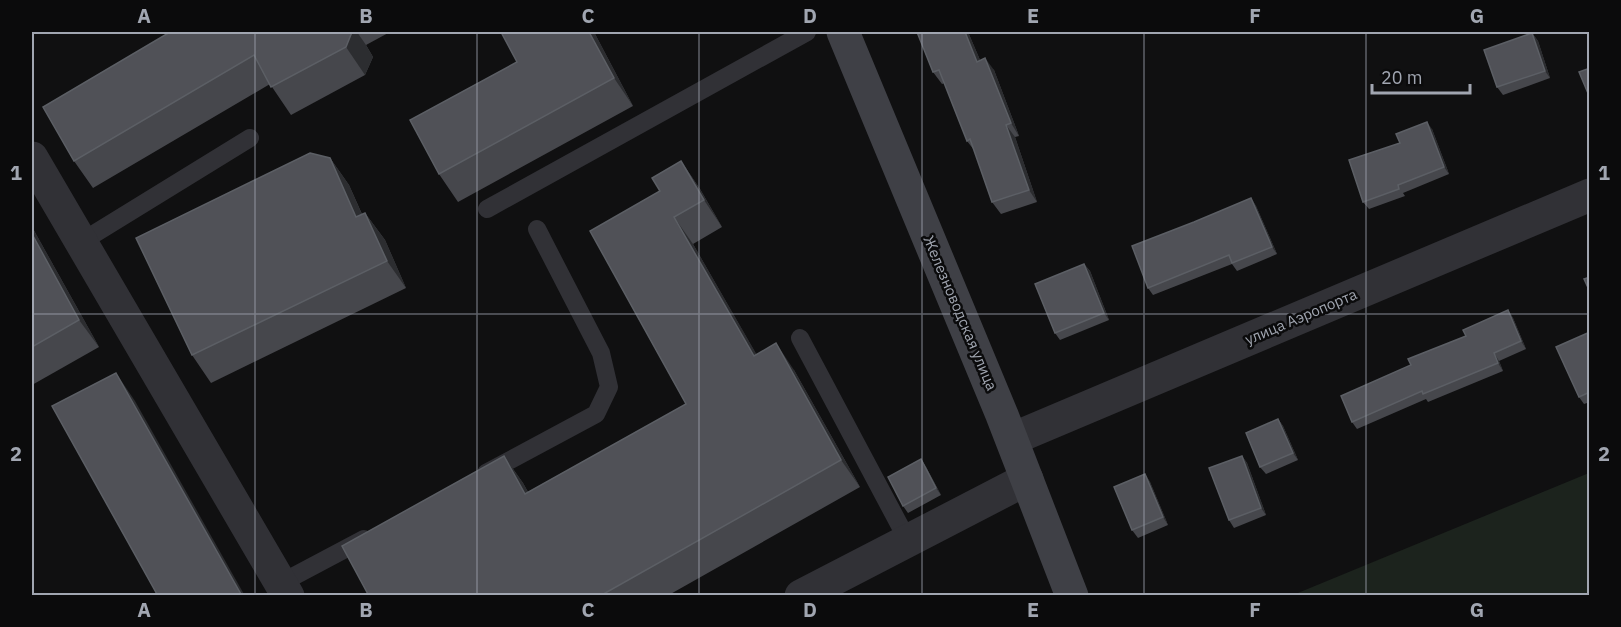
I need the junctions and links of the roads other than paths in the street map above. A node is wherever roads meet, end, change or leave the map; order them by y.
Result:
1 (807, 32) edge
2 (843, 32) edge
3 (250, 138) dead end
4 (32, 158) edge
5 (1590, 195) edge
6 (487, 209) dead end
7 (537, 229) dead end
8 (81, 242) junction
9 (800, 338) dead end
10 (1012, 440) junction
11 (476, 478) edge
12 (1027, 479) junction
13 (384, 528) edge
14 (908, 541) junction
15 (285, 590) edge
16 (801, 596) edge
17 (1072, 596) edge

1 - 6 lane
2 - 10 main road, Железноводская улица
3 - 8 lane
4 - 8 street
5 - 10 street, улица Аэропорта
7 - 11 lane
8 - 15 street
9 - 14 lane
10 - 12 main road, Железноводская улица
12 - 14 street
12 - 17 main road, Железноводская улица
13 - 15 lane
14 - 16 street

